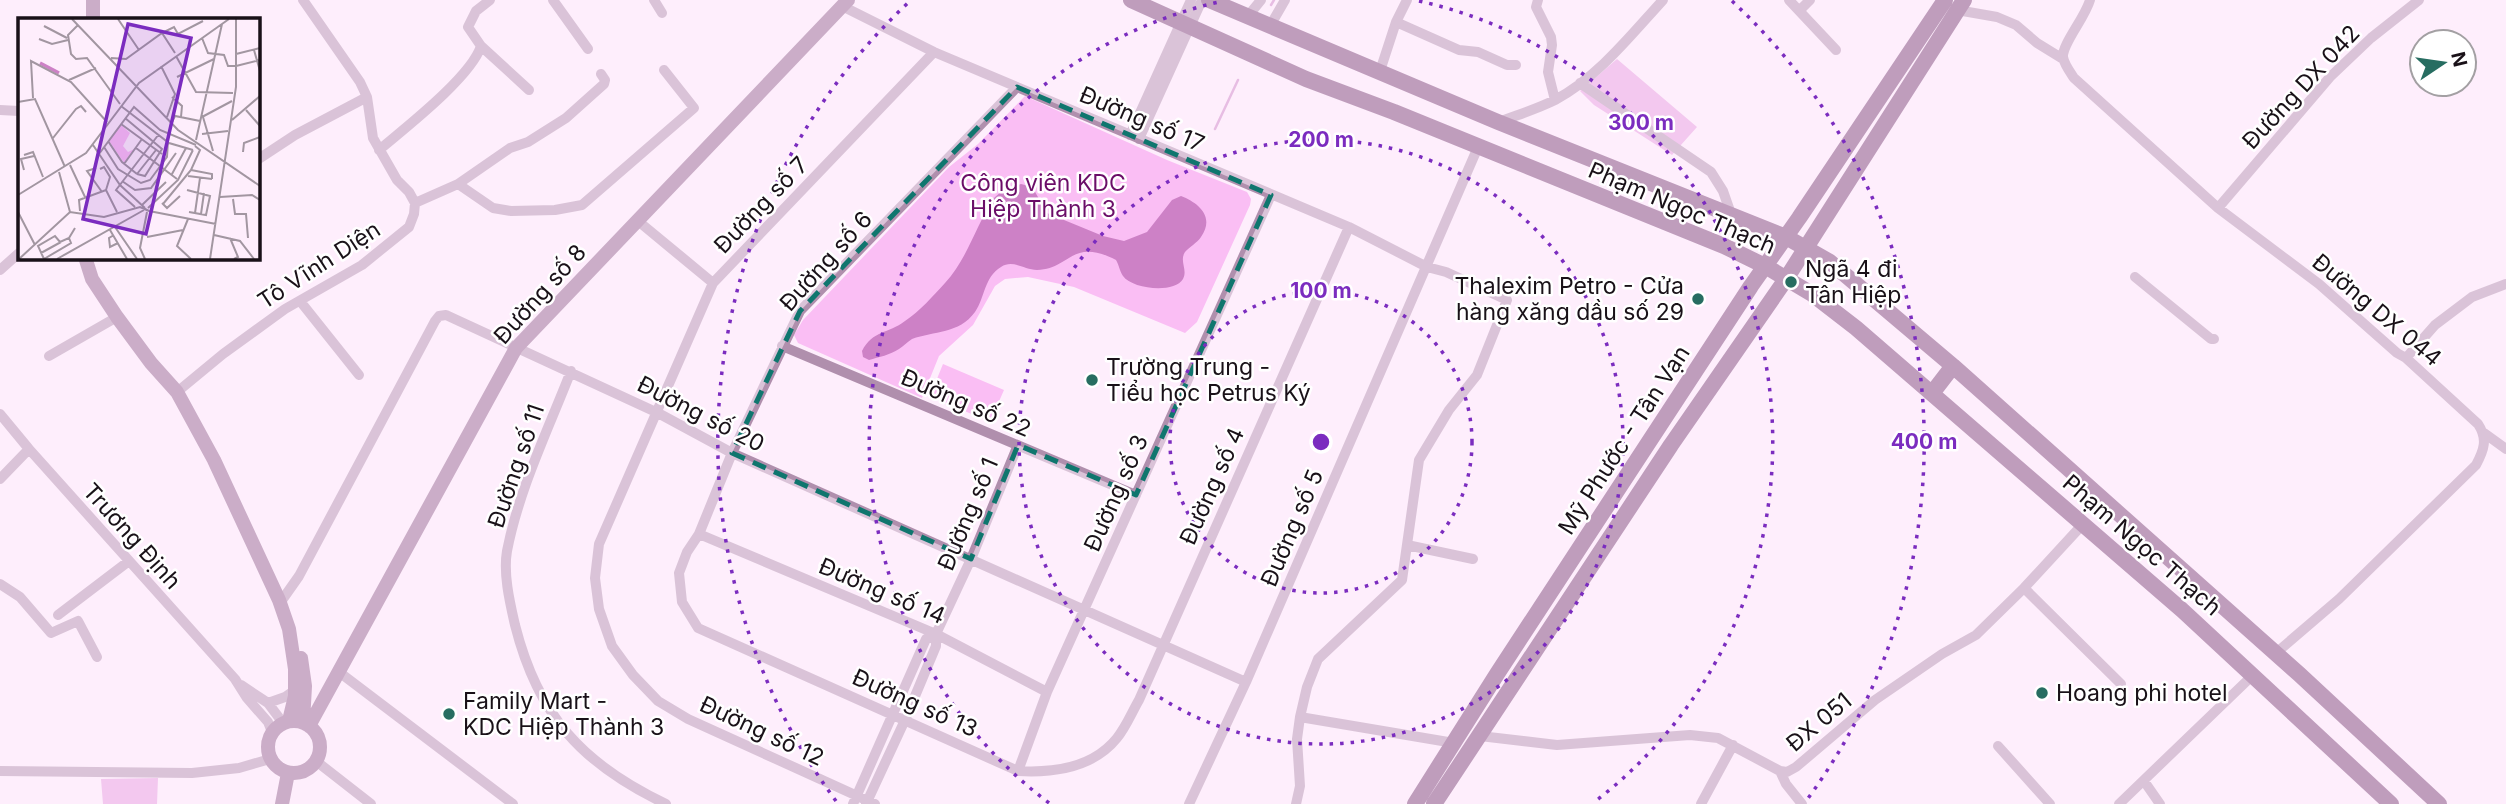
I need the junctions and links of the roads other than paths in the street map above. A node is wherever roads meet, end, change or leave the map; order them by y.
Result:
1 (93, 0) edge
2 (303, 0) edge
3 (490, 0) edge
4 (553, 0) edge
5 (654, 0) edge
6 (1130, 0) edge
7 (1191, 0) edge
8 (1202, 0) edge
9 (1209, 0) edge
10 (1261, 0) edge
11 (1285, 0) edge
12 (1407, 0) edge
13 (1662, 0) edge
14 (1789, 0) edge
15 (1810, 0) edge
16 (2090, 0) edge
17 (2419, 0) edge
18 (1535, 1) edge
19 (845, 3) edge
20 (1955, 3) edge
21 (1800, 10) junction
22 (662, 13) dead end
23 (1248, 16) junction
24 (93, 18) edge
25 (1396, 22) junction
26 (1184, 25) junction
27 (1270, 26) junction
28 (481, 46) junction
29 (588, 48) dead end
30 (1836, 50) dead end
31 (934, 52) junction
32 (2063, 59) junction
33 (1516, 65) dead end
34 (664, 70) dead end
35 (1380, 71) junction
36 (601, 75) dead end
37 (1580, 83) junction
38 (1017, 87) junction
39 (529, 90) dead end
40 (367, 97) junction
41 (1555, 100) junction
42 (0, 110) edge
43 (18, 111) edge
44 (1498, 122) junction
45 (1135, 137) junction
46 (1478, 147) junction
47 (379, 150) junction
48 (259, 159) edge
49 (458, 184) junction
50 (1271, 195) junction
51 (415, 203) junction
52 (2218, 208) junction
53 (1731, 214) junction
54 (638, 221) junction
55 (1349, 226) junction
56 (1786, 237) junction
57 (1805, 247) junction
58 (18, 254) edge
59 (86, 259) edge
60 (1765, 266) junction
61 (1427, 267) junction
62 (0, 270) edge
63 (2135, 277) dead end
64 (1786, 279) junction
65 (713, 283) junction
66 (2506, 284) edge
67 (300, 301) junction
68 (117, 317) junction
69 (2214, 339) dead end
70 (782, 346) junction
71 (516, 348) junction
72 (49, 356) dead end
73 (2406, 358) junction
74 (1953, 366) junction
75 (572, 372) junction
76 (359, 375) dead end
77 (177, 392) junction
78 (1933, 393) junction
79 (658, 413) junction
80 (0, 414) edge
81 (2484, 433) junction
82 (1018, 445) junction
83 (29, 449) junction
84 (2506, 449) edge
85 (732, 453) junction
86 (0, 480) edge
87 (1136, 495) junction
88 (2083, 524) junction
89 (699, 534) junction
90 (1407, 545) junction
91 (971, 559) junction
92 (1473, 559) dead end
93 (129, 561) junction
94 (0, 584) edge
95 (2024, 588) junction
96 (280, 603) junction
97 (1085, 611) junction
98 (58, 615) dead end
99 (936, 634) junction
100 (291, 638) junction
101 (1162, 646) junction
102 (2276, 653) junction
103 (97, 657) dead end
104 (339, 672) junction
105 (2253, 675) junction
106 (305, 676) junction
107 (237, 682) junction
108 (1246, 682) junction
109 (2121, 684) dead end
110 (331, 688) junction
111 (295, 690) junction
112 (1047, 692) junction
113 (268, 703) junction
114 (893, 715) junction
115 (1300, 717) junction
116 (905, 720) junction
117 (291, 725) junction
118 (1480, 736) junction
119 (1454, 743) junction
120 (1733, 745) junction
121 (1998, 746) dead end
122 (270, 759) junction
123 (316, 761) junction
124 (0, 771) edge
125 (1018, 771) junction
126 (1780, 771) junction
127 (288, 773) junction
128 (2144, 782) junction
129 (855, 800) edge
130 (870, 803) edge
131 (282, 804) edge
132 (371, 804) edge
133 (513, 804) edge
134 (666, 804) edge
135 (1189, 804) edge
136 (1296, 804) edge
137 (1415, 804) edge
138 (1435, 804) edge
139 (1701, 804) edge
140 (1802, 804) edge
141 (2050, 804) edge
142 (2119, 804) edge
143 (2160, 804) edge
144 (2391, 804) edge
145 (2439, 804) edge

1 - 24 street
2 - 40 street
3 - 28 street
4 - 29 street
5 - 22 street
6 - 26 main road, Phạm Ngọc Thạch
7 - 26 street
8 - 26 street
9 - 23 main road, Phạm Ngọc Thạch
10 - 23 street
11 - 27 street
12 - 25 street
13 - 37 street
14 - 21 street
15 - 21 street
16 - 32 street
17 - 52 street, Đường DX 042
18 - 41 street
19 - 31 street, Đường số 17
19 - 54 street, Đường số 8
20 - 32 street
20 - 56 main road, Mỹ Phước - Tân Vạn
20 - 57 main road, Mỹ Phước - Tân Vạn
21 - 30 street
23 - 27 main road, Phạm Ngọc Thạch
25 - 33 street
25 - 35 street
26 - 45 street
26 - 46 main road, Phạm Ngọc Thạch
27 - 35 main road, Phạm Ngọc Thạch
28 - 39 street
28 - 47 street
31 - 38 street, Đường số 17
31 - 65 street, Đường số 7
32 - 52 street, Đường DX 044
34 - 49 street
35 - 44 main road, Phạm Ngọc Thạch
36 - 49 street
37 - 41 street
37 - 53 street
38 - 45 street, Đường số 17
38 - 70 street, Đường số 6
40 - 47 street
40 - 48 street
41 - 44 street
42 - 43 street
44 - 53 main road, Phạm Ngọc Thạch
45 - 50 street, Đường số 17
46 - 60 main road, Phạm Ngọc Thạch
46 - 61 street, Đường số 5
47 - 51 street
49 - 51 street
50 - 55 street, Đường số 17
50 - 87 street, Đường số 3
51 - 67 street, Tô Vĩnh Diện
52 - 73 street, Đường DX 044
53 - 56 main road, Phạm Ngọc Thạch
54 - 65 street
54 - 71 street, Đường số 8
55 - 61 street, Đường số 17
55 - 101 street, Đường số 4
56 - 57 main road, Phạm Ngọc Thạch
56 - 60 main road, Mỹ Phước - Tân Vạn
57 - 64 main road, Mỹ Phước - Tân Vạn
57 - 74 main road, Phạm Ngọc Thạch
58 - 62 street
59 - 68 street
60 - 64 main road, Phạm Ngọc Thạch
60 - 119 main road, Mỹ Phước - Tân Vạn
61 - 90 street, Đường số 17
61 - 108 street, Đường số 5
63 - 69 street
64 - 78 main road, Phạm Ngọc Thạch
64 - 118 main road, Mỹ Phước - Tân Vạn
65 - 79 street, Đường số 7
66 - 73 street
67 - 76 street
67 - 77 street, Tô Vĩnh Diện
68 - 72 street
68 - 77 street
70 - 82 street, Đường số 22
70 - 85 street, Đường số 6
71 - 75 street, Đường số 20
71 - 96 street, Đường số 20
71 - 104 street, Đường số 8
73 - 81 street, Đường DX 044
74 - 78 main road
74 - 102 main road, Phạm Ngọc Thạch
75 - 79 street, Đường số 20
75 - 134 street, Đường số 11
77 - 96 street
78 - 88 main road, Phạm Ngọc Thạch
79 - 85 street, Đường số 20
79 - 129 street, Đường số 12
80 - 83 street, Trương Định
81 - 84 street, Đường DX 044
81 - 102 street
82 - 87 street, Đường số 22
82 - 91 street, Đường số 1
83 - 86 street
83 - 93 street, Trương Định
85 - 89 street, Đường số 6
85 - 91 street, Đường số 20
87 - 97 street, Đường số 3
88 - 95 street, ĐX 051
88 - 105 main road, Phạm Ngọc Thạch
89 - 99 street, Đường số 14
89 - 114 street, Đường số 13
90 - 92 street
90 - 115 street
91 - 97 street, Đường số 20
91 - 99 street, Đường số 1
93 - 98 street
93 - 107 street, Trương Định
94 - 103 street
95 - 109 street
95 - 126 street, ĐX 051
96 - 100 street
97 - 101 street, Đường số 20
97 - 112 street, Đường số 3
99 - 112 street, Đường số 14
99 - 114 street, Đường số 1
99 - 116 street, Đường số 1
100 - 106 street
100 - 111 street
101 - 108 street, Đường số 20
101 - 125 street, Đường số 13
102 - 105 main road
102 - 145 main road, Phạm Ngọc Thạch
104 - 110 street, Đường số 8
104 - 133 street
105 - 128 street
105 - 144 main road, Phạm Ngọc Thạch
106 - 110 street
106 - 117 street
107 - 113 street, Trương Định
107 - 117 street, Trương Định
108 - 135 street, Đường số 5
110 - 117 street, Đường số 8
111 - 113 street
111 - 117 street
112 - 125 street, Đường số 3
113 - 117 street, Trương Định
114 - 116 street, Đường số 13
114 - 129 street, Đường số 1
115 - 119 street
115 - 136 street
116 - 125 street, Đường số 13
116 - 130 street, Đường số 1
117 - 122 street
117 - 123 street
118 - 120 street, ĐX 051
118 - 138 main road, Mỹ Phước - Tân Vạn
119 - 137 main road, Mỹ Phước - Tân Vạn
120 - 126 street, ĐX 051
120 - 139 street
121 - 141 street
122 - 124 street
122 - 127 street
123 - 127 street
123 - 132 street
126 - 140 street
127 - 131 street
128 - 142 street
128 - 143 street
129 - 130 street, Đường số 12

